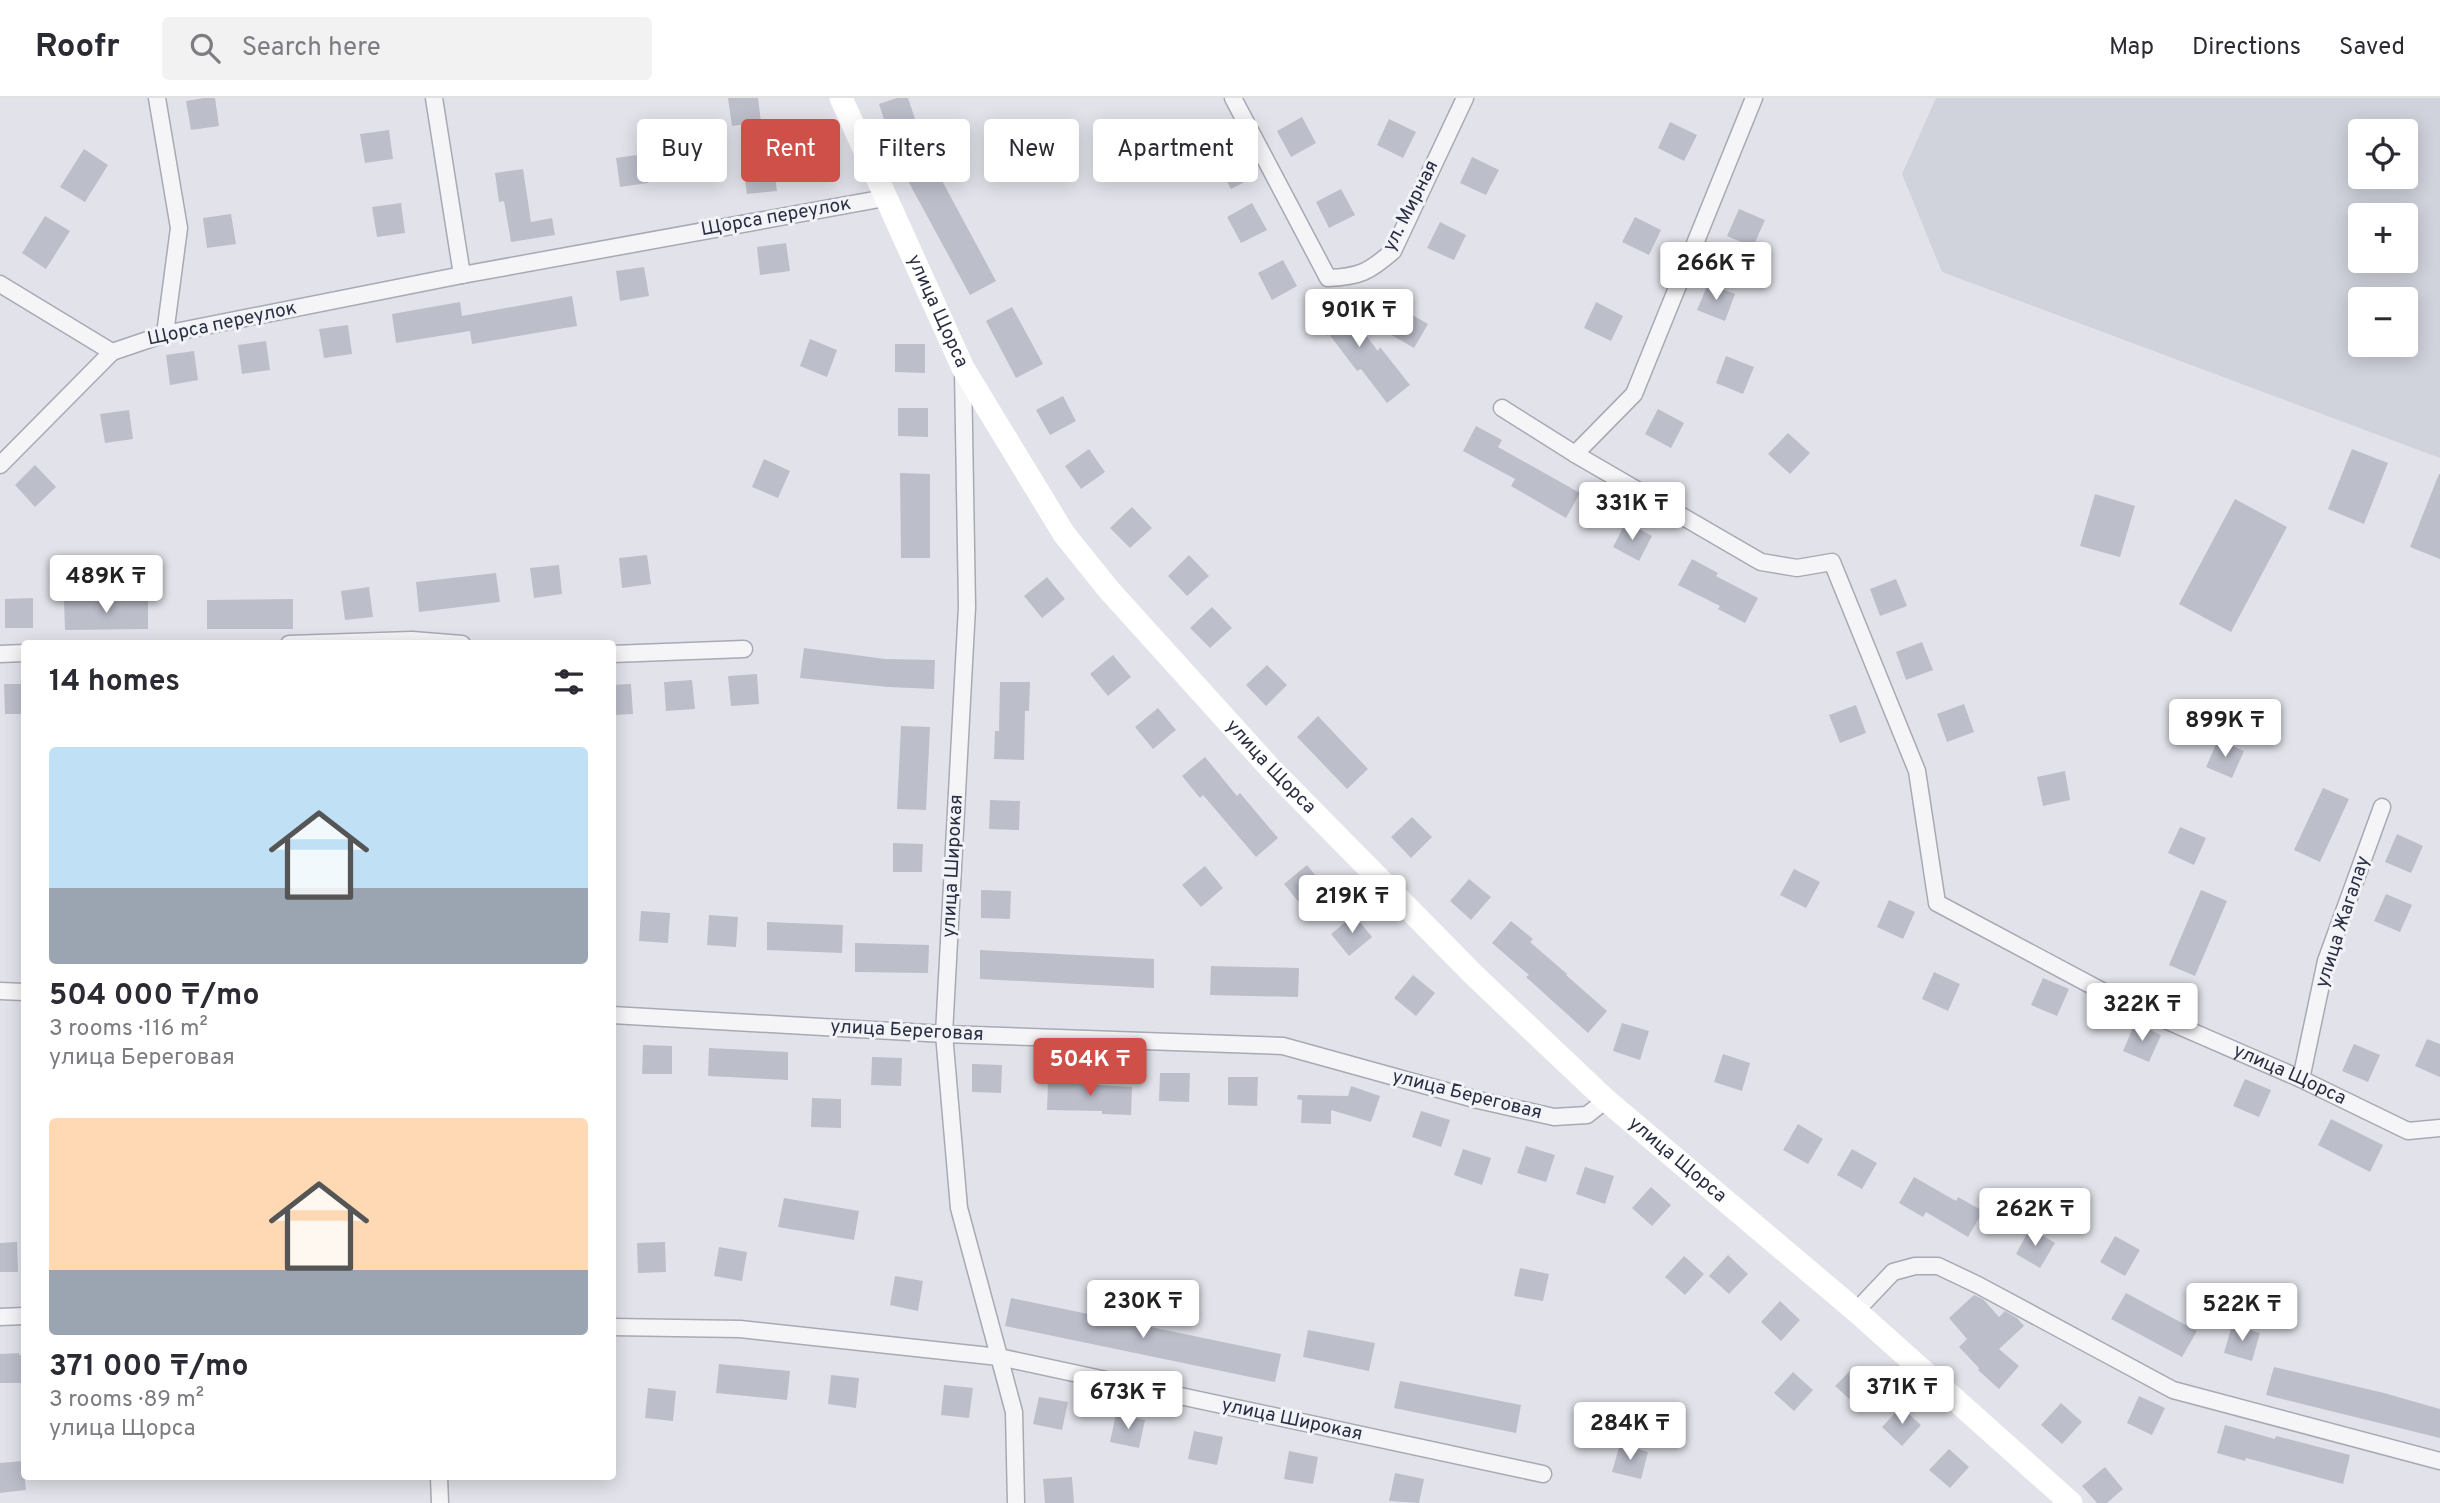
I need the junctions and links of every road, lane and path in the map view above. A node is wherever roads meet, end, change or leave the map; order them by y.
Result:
1 (157, 98) edge
2 (434, 98) edge
3 (841, 98) edge
4 (1233, 98) edge
5 (1465, 98) edge
6 (1754, 98) edge
7 (885, 198) junction
8 (462, 275) junction
9 (0, 284) edge
10 (165, 334) junction
11 (112, 352) junction
12 (963, 369) junction
13 (1502, 408) dead end
14 (1575, 454) junction
15 (0, 465) edge
16 (744, 649) dead end
17 (21, 653) edge
18 (0, 654) edge
19 (616, 654) edge
20 (2382, 807) dead end
21 (0, 991) edge
22 (21, 992) edge
23 (616, 1015) edge
24 (944, 1034) junction
25 (2301, 1079) junction
26 (1606, 1100) junction
27 (2440, 1128) edge
28 (1856, 1311) junction
29 (21, 1316) edge
30 (0, 1317) edge
31 (616, 1326) edge
32 (999, 1357) junction
33 (2440, 1461) edge
34 (1543, 1474) dead end
35 (439, 1480) edge
36 (440, 1503) edge
37 (1016, 1503) edge
38 (2071, 1503) edge

1 - 10 street
2 - 8 street
3 - 7 street, улица Щорса
4 - 5 street, ул. Мирная
6 - 14 street
7 - 8 street, Щорса переулок
7 - 12 street, улица Щорса
8 - 10 street, Щорса переулок
9 - 11 street
10 - 11 street, Щорса переулок
11 - 15 street
12 - 24 street, улица Широкая
12 - 26 street, улица Щорса
13 - 14 street
14 - 25 street, улица Щорса
16 - 19 street
17 - 18 street
20 - 25 street, улица Жагалау
21 - 22 street
23 - 24 street, улица Береговая
24 - 26 street, улица Береговая
24 - 32 street, улица Широкая
25 - 27 street, улица Щорса
26 - 28 street, улица Щорса
28 - 33 street
28 - 38 street, улица Щорса
29 - 30 street
31 - 32 street, улица Широкая
32 - 34 street, улица Широкая
32 - 37 street, улица Широкая
35 - 36 street

